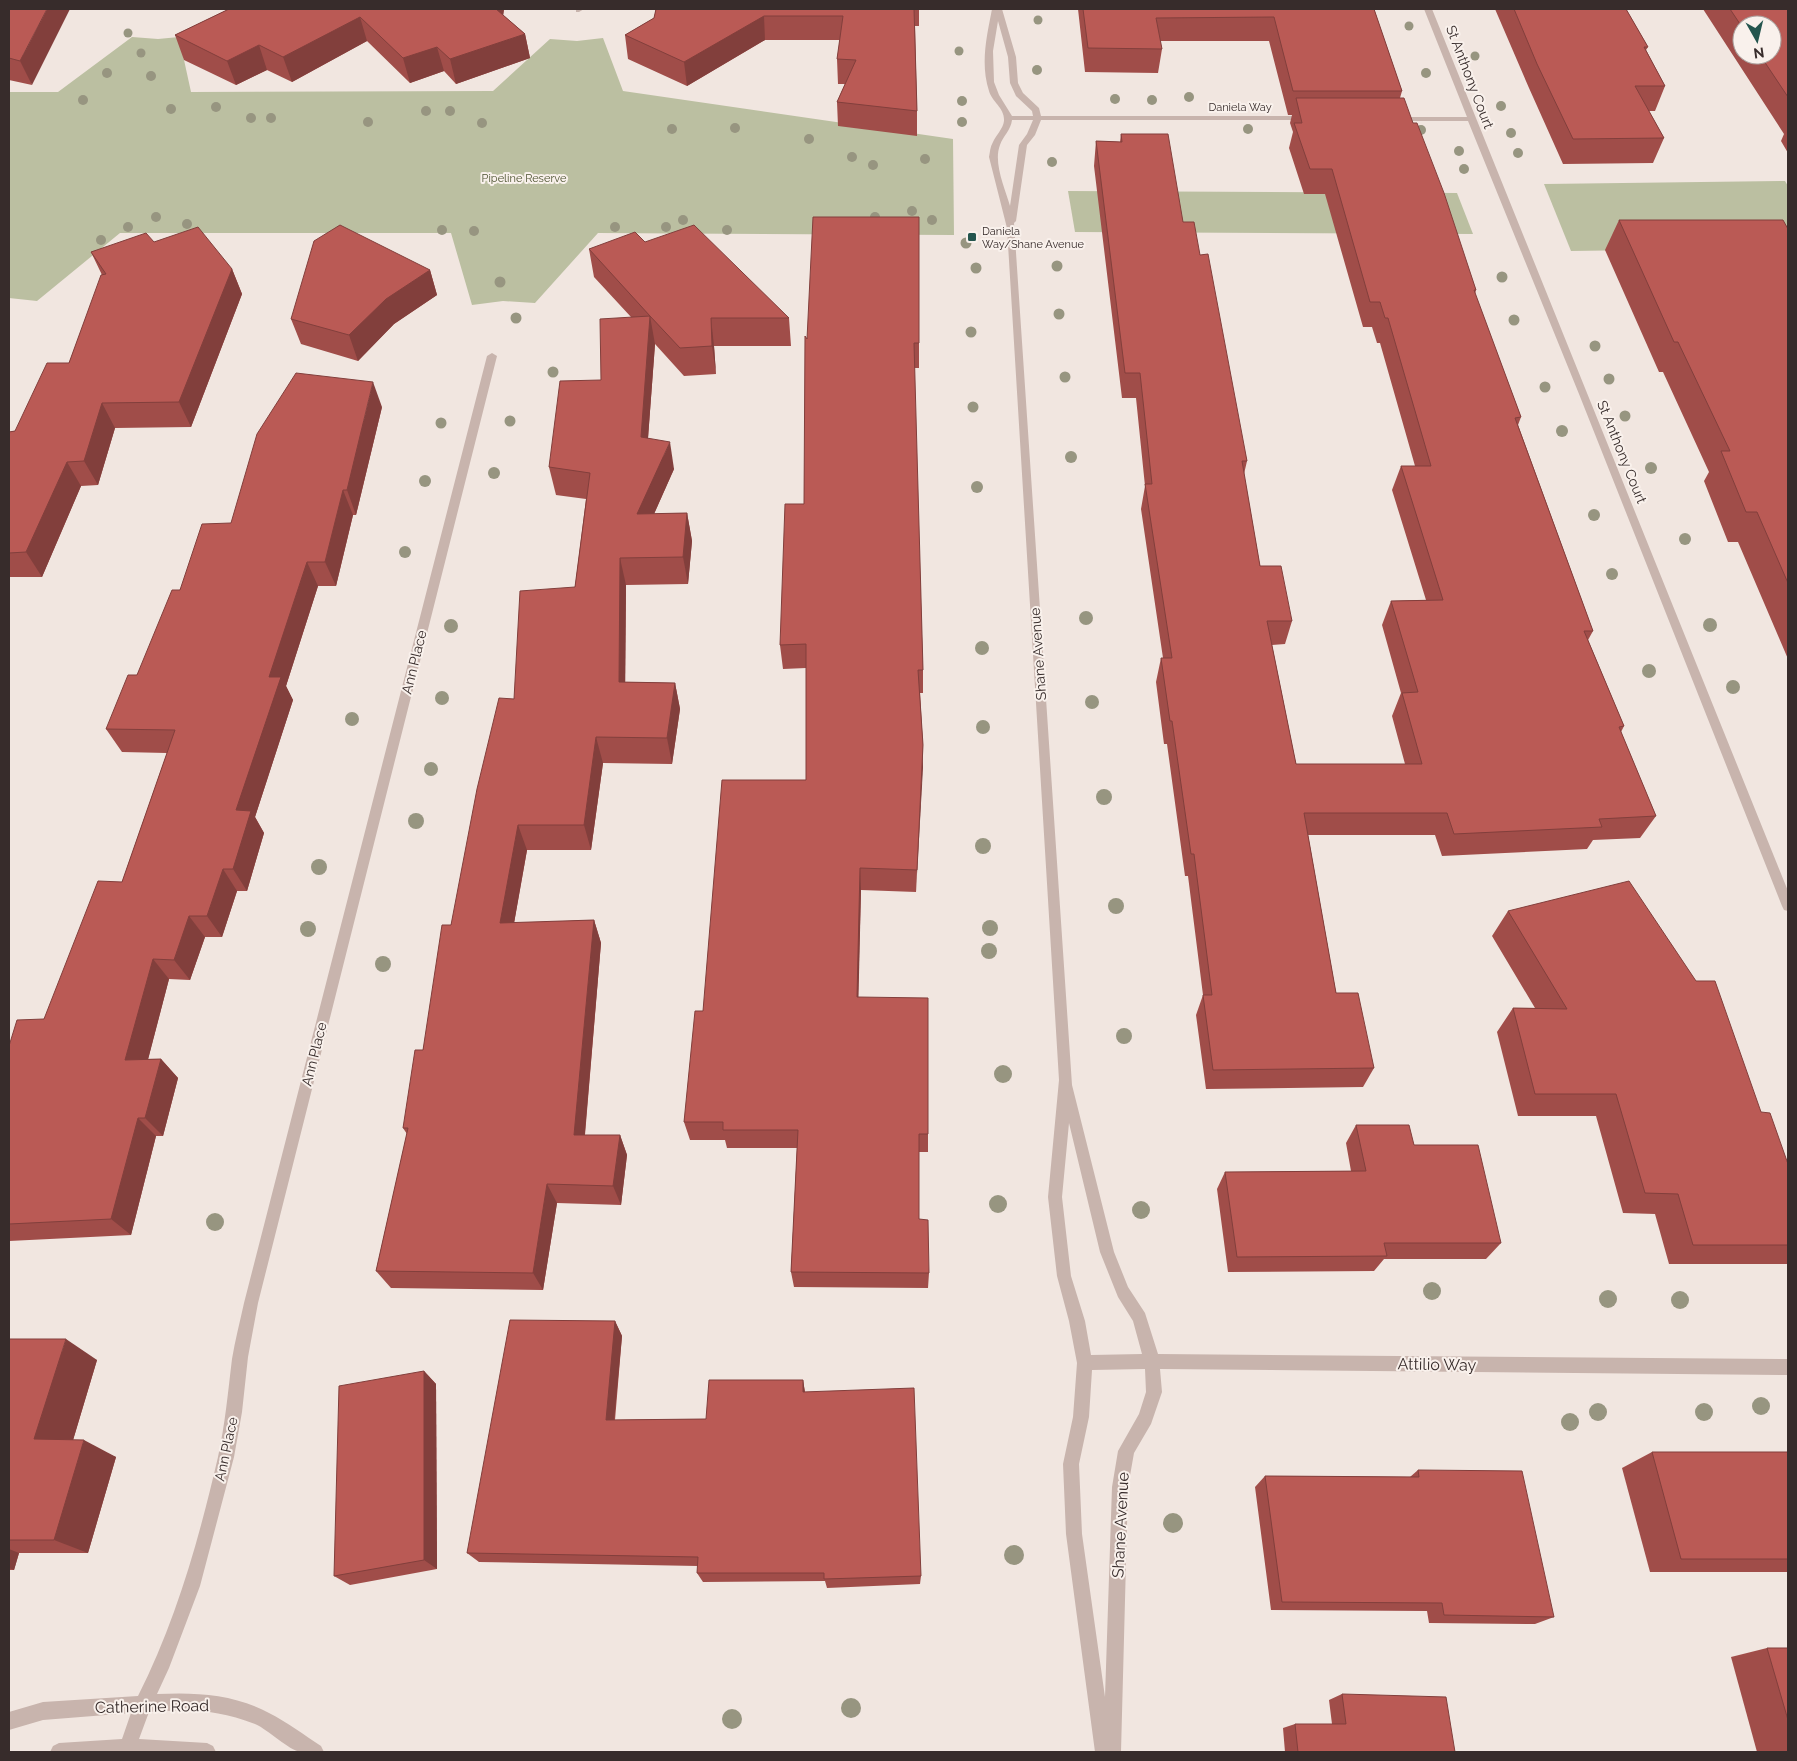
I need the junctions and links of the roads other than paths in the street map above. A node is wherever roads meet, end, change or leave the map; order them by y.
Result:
1 (997, 9) edge
2 (1428, 9) edge
3 (1008, 118) junction
4 (1038, 118) junction
5 (1313, 118) edge
6 (1383, 118) edge
7 (1471, 119) junction
8 (1011, 228) junction
9 (492, 356) dead end
10 (1788, 906) edge
11 (1066, 1080) junction
12 (1152, 1362) junction
13 (1086, 1363) junction
14 (1788, 1367) edge
15 (143, 1704) junction
16 (9, 1721) edge
17 (128, 1747) junction
18 (59, 1752) edge
19 (207, 1752) edge
20 (315, 1752) edge
21 (1104, 1752) edge
22 (1112, 1752) edge

1 - 3 street
1 - 4 street
2 - 7 street, St Anthony Court
3 - 4 street, Daniela Way
3 - 8 street, Shane Avenue
4 - 5 street, Daniela Way
4 - 8 street, Shane Avenue
6 - 7 street
7 - 10 street, St Anthony Court
8 - 11 street, Shane Avenue
9 - 15 street, Ann Place
11 - 12 street, Shane Avenue
11 - 13 street, Shane Avenue
12 - 13 street, Attilio Way
12 - 14 street, Attilio Way
12 - 22 street, Shane Avenue
13 - 21 street, Shane Avenue
15 - 16 street, Catherine Road
15 - 17 street, Ann Place
15 - 20 street, Catherine Road
17 - 18 street
17 - 19 street

